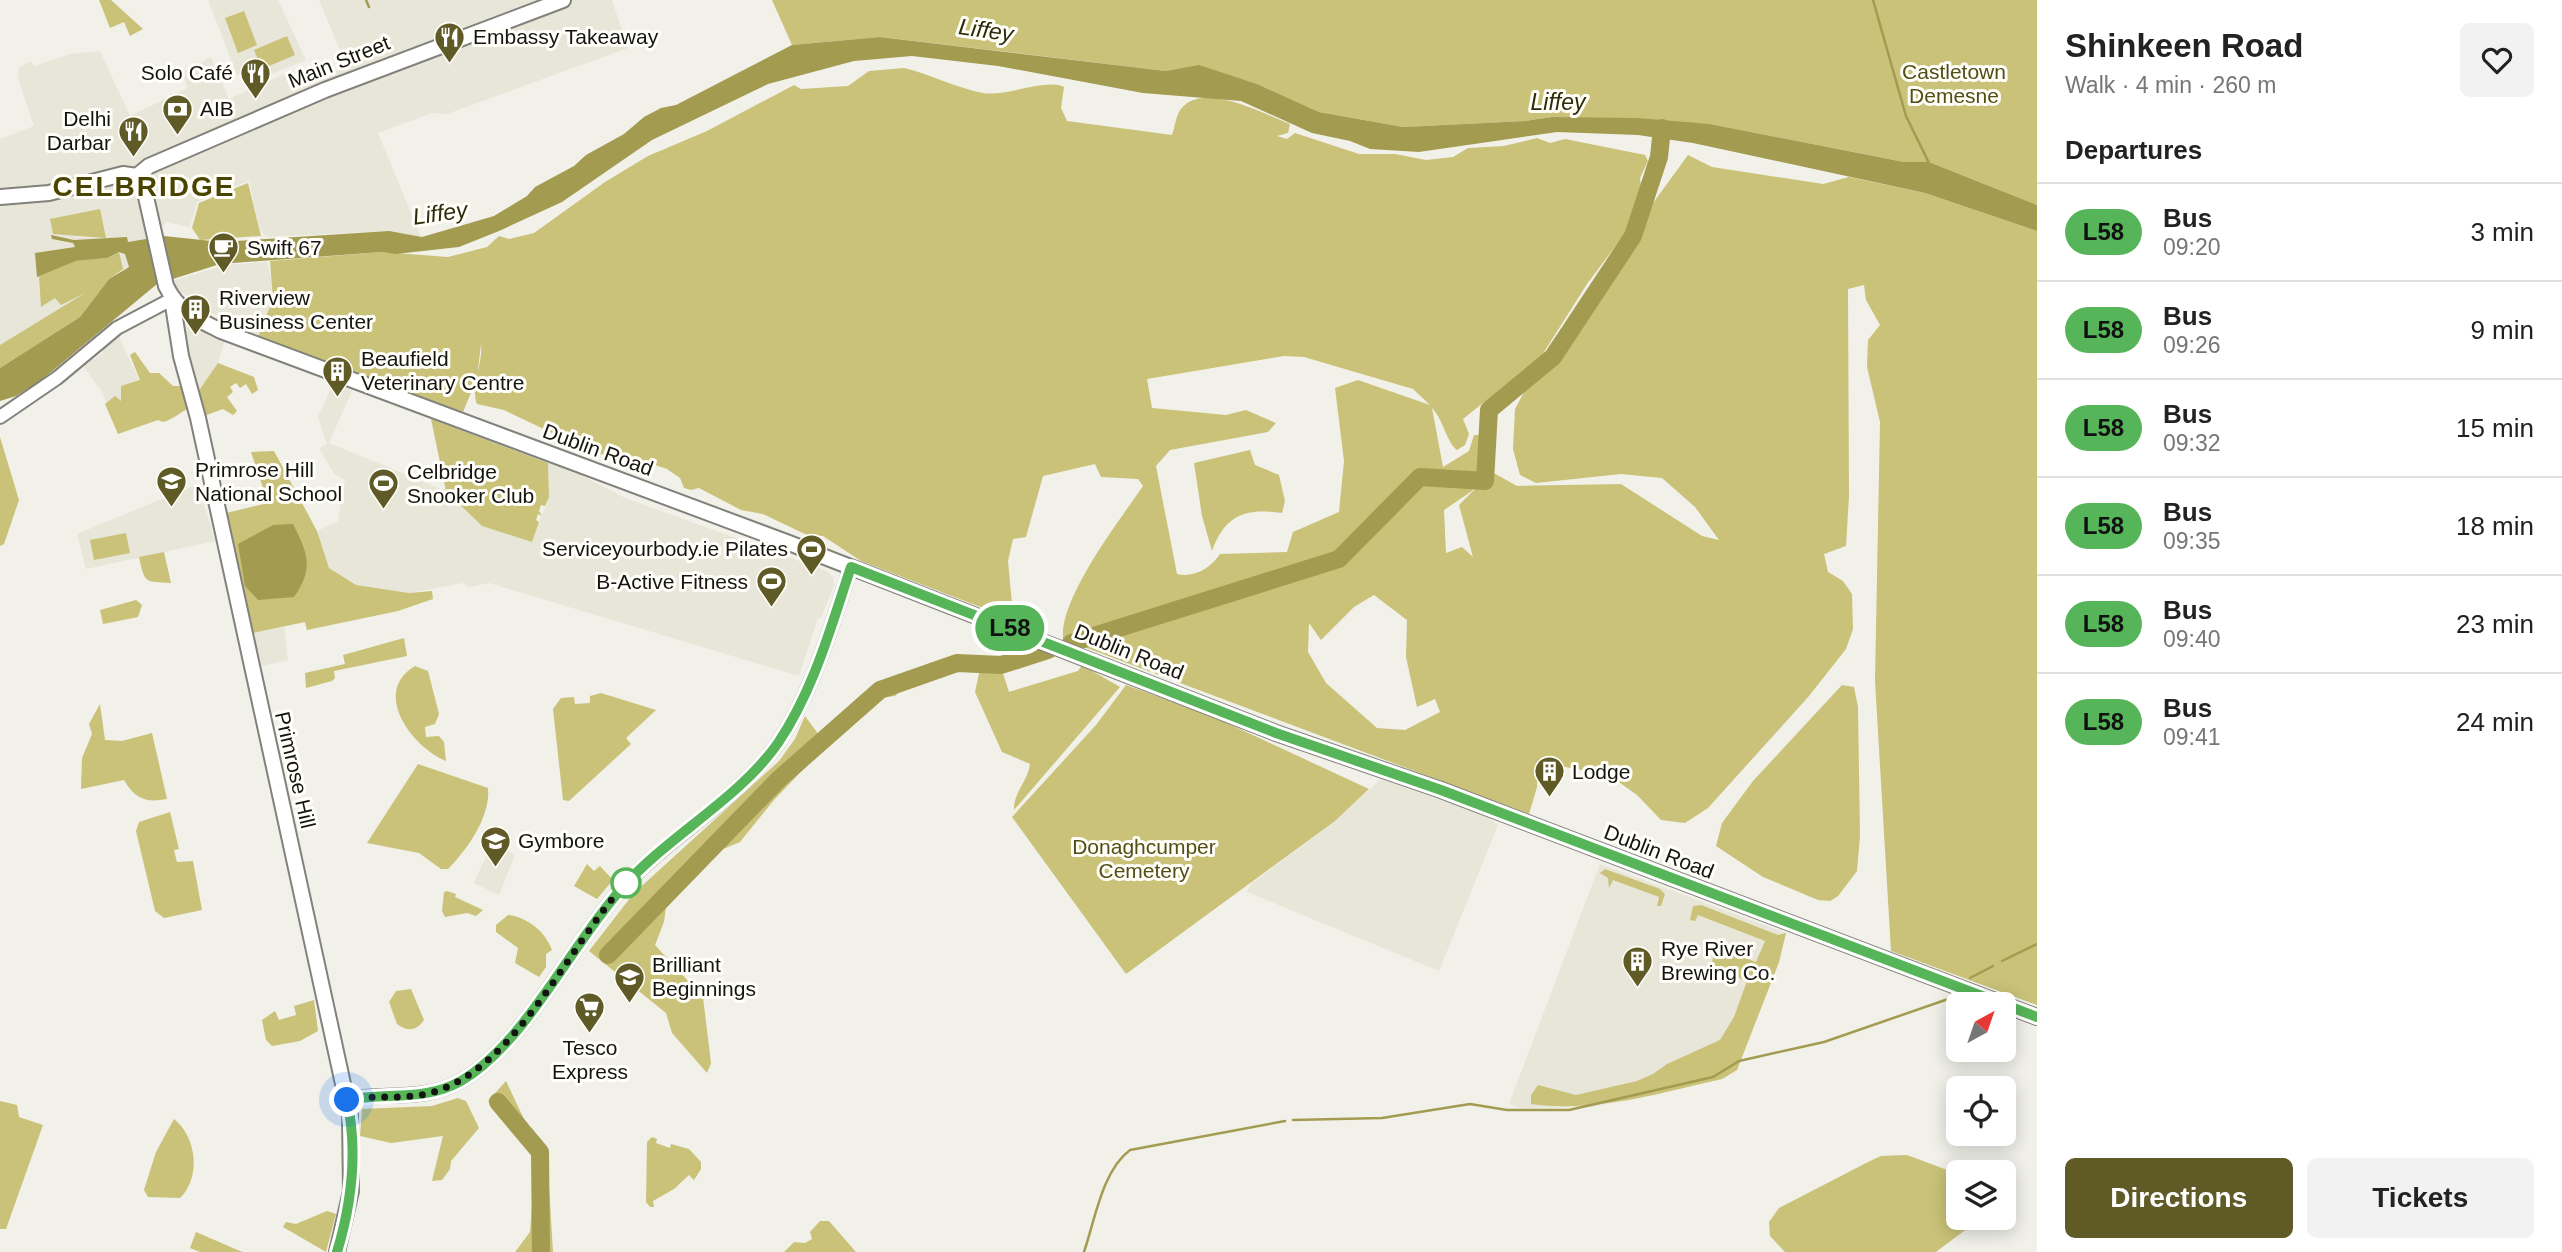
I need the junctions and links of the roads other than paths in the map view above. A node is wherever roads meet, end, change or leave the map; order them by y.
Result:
1 (563, 0) edge
2 (137, 176) junction
3 (0, 197) edge
4 (169, 292) junction
5 (3, 415) edge
6 (851, 567) junction
7 (2037, 1017) edge
8 (347, 1100) junction
9 (337, 1252) edge

1 - 2 main road, Main Street
2 - 3 main road
2 - 4 main road, Primrose Hill
4 - 5 street
4 - 6 main road, Dublin Road
4 - 8 main road, Primrose Hill
6 - 7 main road, Dublin Road
6 - 8 street
8 - 9 main road, Primrose Hill

